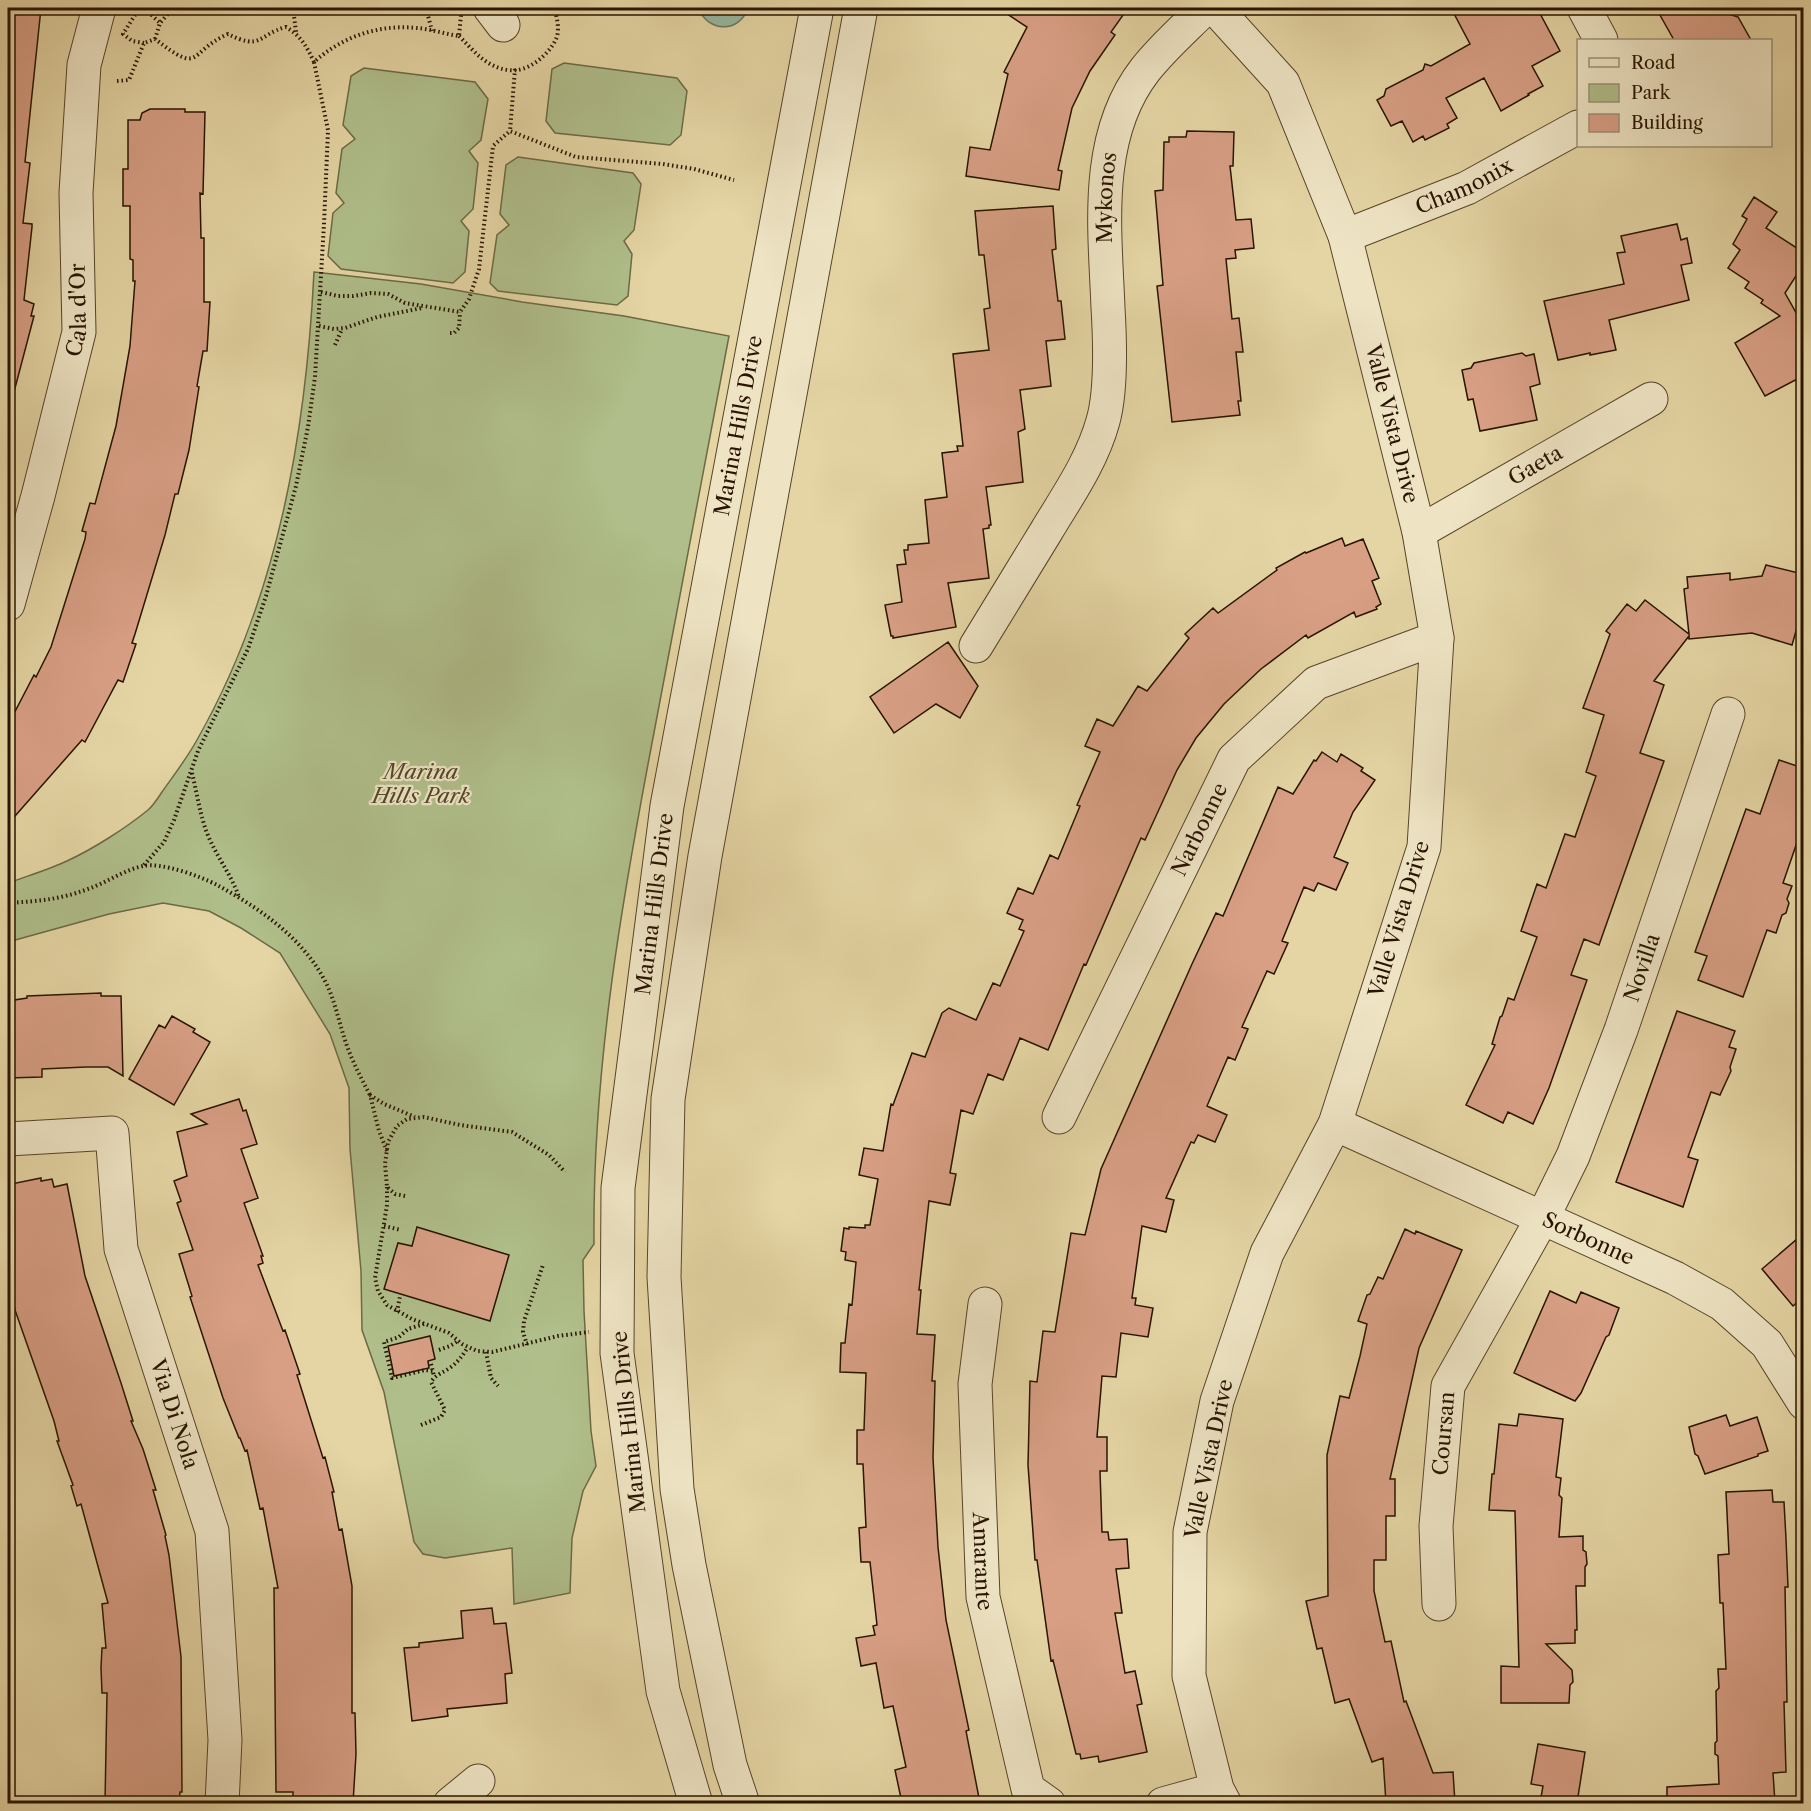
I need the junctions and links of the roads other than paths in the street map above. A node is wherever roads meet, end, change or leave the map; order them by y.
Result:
1 (99, 8) edge
2 (817, 8) edge
3 (861, 8) edge
4 (1204, 8) edge
5 (1215, 8) edge
6 (1584, 8) edge
7 (1600, 39) edge
8 (1577, 129) edge
9 (1345, 236) junction
10 (1652, 399) dead end
11 (1419, 532) junction
12 (8, 604) edge
13 (1437, 638) junction
14 (976, 646) dead end
15 (1728, 714) dead end
16 (1059, 1117) dead end
17 (1335, 1124) junction
18 (8, 1139) edge
19 (1543, 1217) junction
20 (985, 1304) dead end
21 (1803, 1403) edge
22 (1439, 1604) dead end
23 (478, 1781) dead end
24 (1221, 1796) edge
25 (222, 1803) edge
26 (450, 1803) edge
27 (696, 1803) edge
28 (742, 1803) edge
29 (1049, 1803) edge
30 (1163, 1803) edge

1 - 12 street, Cala d'Or
2 - 27 street, Marina Hills Drive
3 - 28 street, Marina Hills Drive
4 - 14 street, Mykonos
5 - 9 street, Valle Vista Drive
6 - 7 street
8 - 9 street, Chamonix
9 - 11 street, Valle Vista Drive
10 - 11 street, Gaeta
11 - 13 street, Valle Vista Drive
13 - 16 street, Narbonne
13 - 17 street, Valle Vista Drive
15 - 19 street, Novilla
17 - 19 street, Sorbonne
17 - 24 street, Valle Vista Drive
18 - 25 street, Via Di Nola
19 - 21 street, Sorbonne
19 - 22 street, Coursan
20 - 29 street, Amarante
23 - 26 street
24 - 30 street

